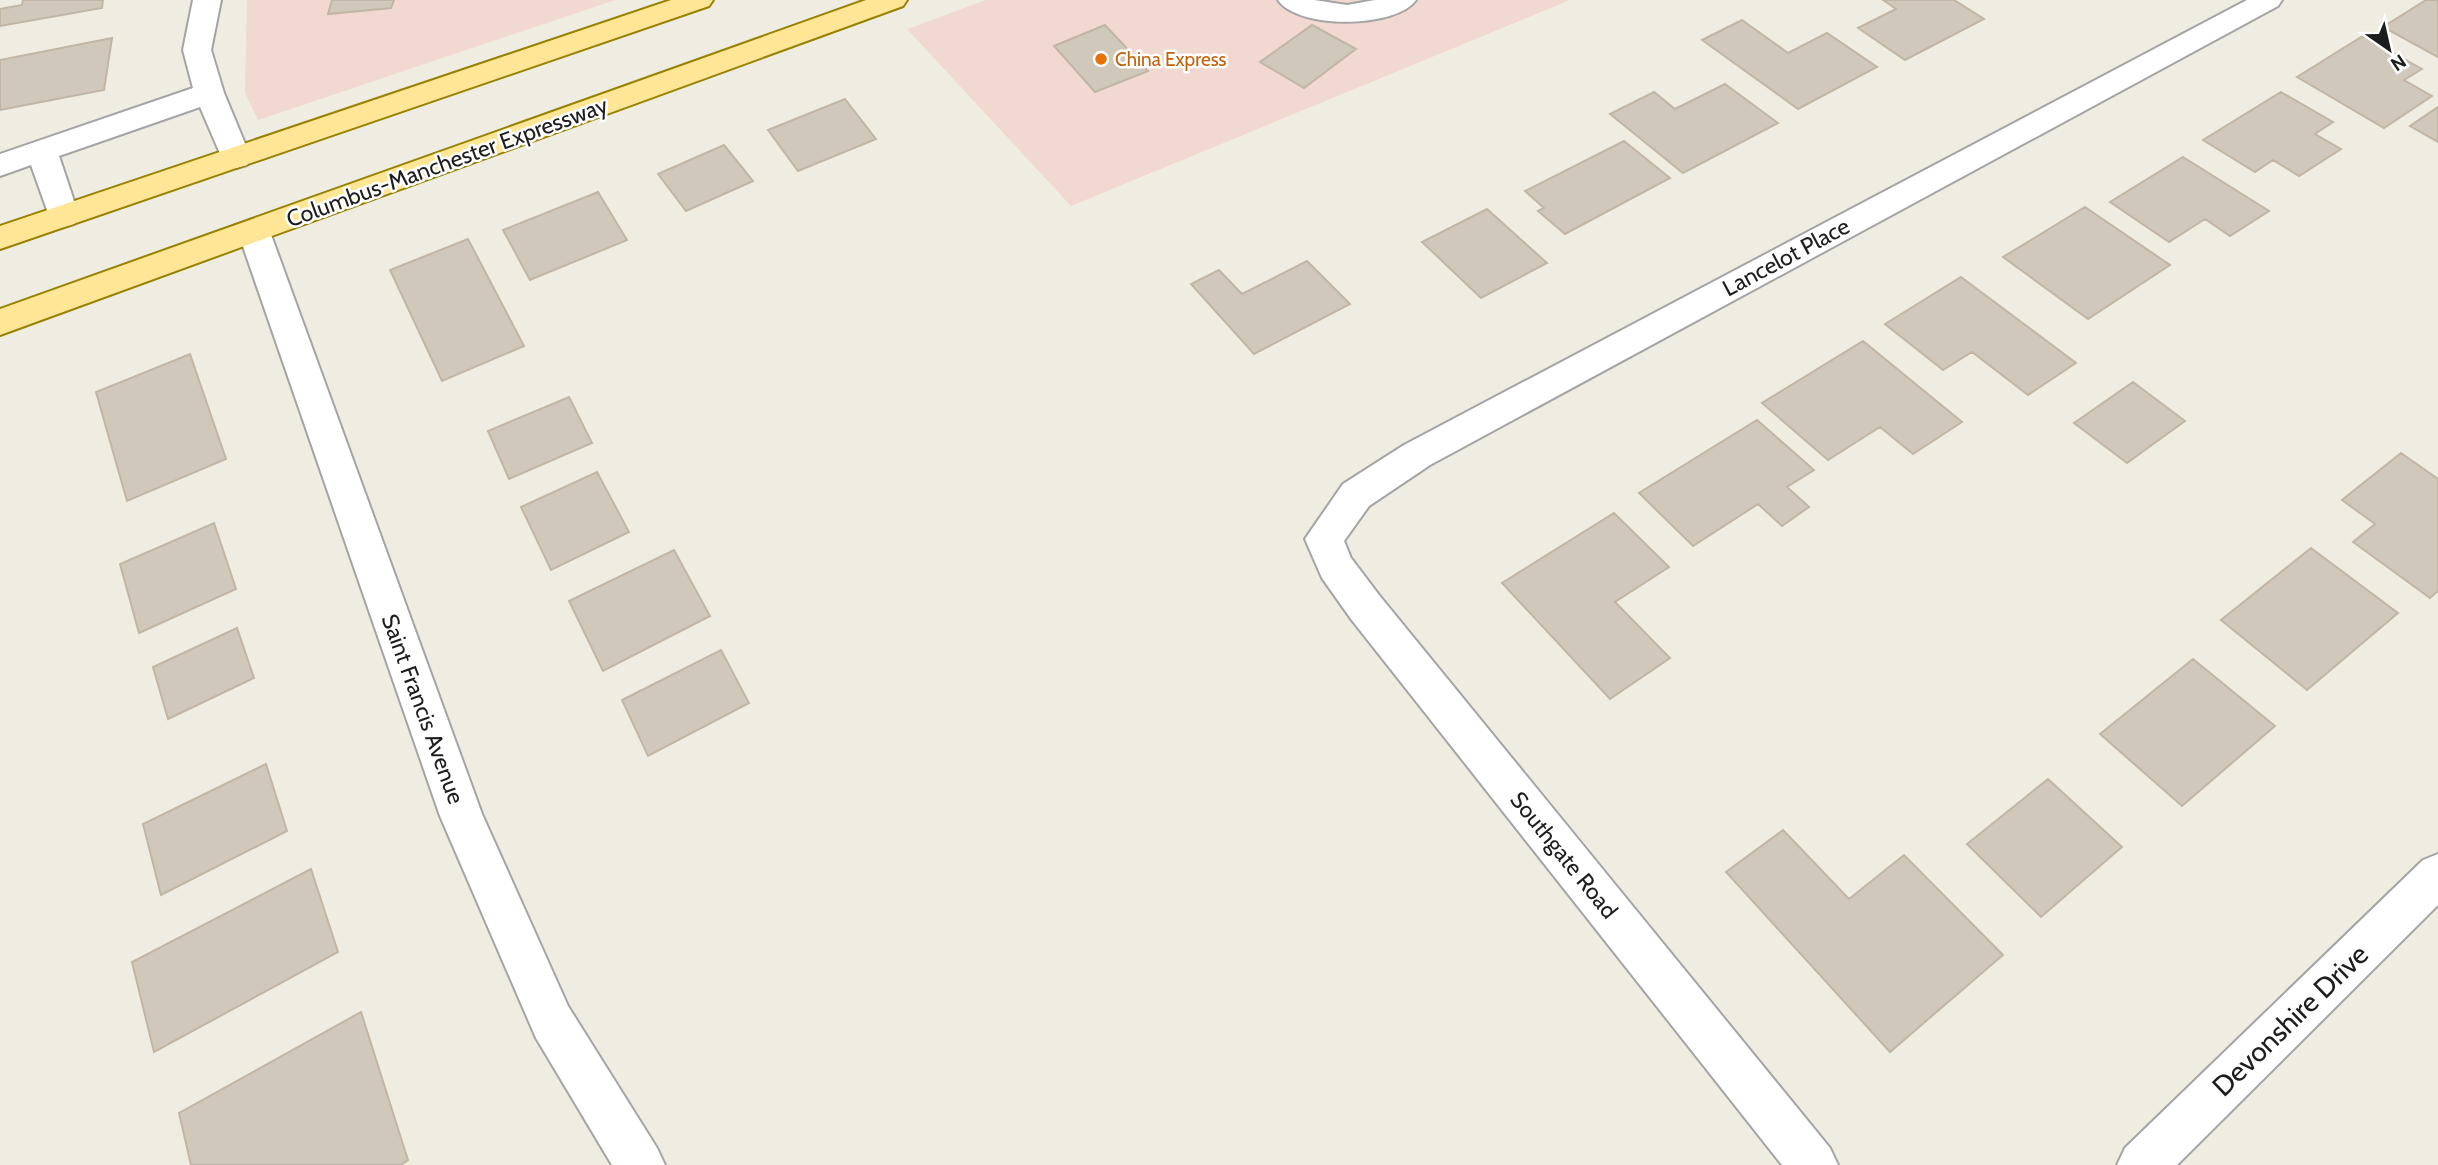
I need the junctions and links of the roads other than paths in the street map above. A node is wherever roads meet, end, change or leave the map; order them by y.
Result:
1 (207, 0) edge
2 (699, 0) edge
3 (893, 0) edge
4 (1292, 0) edge
5 (1402, 0) edge
6 (2268, 0) edge
7 (209, 93) junction
8 (42, 150) junction
9 (236, 158) junction
10 (0, 165) edge
11 (63, 216) junction
12 (254, 232) junction
13 (0, 238) edge
14 (0, 322) edge
15 (1324, 539) joint
16 (2438, 875) edge
17 (640, 1165) edge
18 (1813, 1165) edge
19 (2141, 1165) edge

1 - 7 street
2 - 9 main road
3 - 12 main road, Columbus-Manchester Expressway
4 - 5 street
6 - 15 street, Lancelot Place
7 - 8 street
7 - 9 street
8 - 10 street
8 - 11 street
9 - 11 main road
11 - 13 main road
12 - 14 main road, Columbus-Manchester Expressway
12 - 17 street, Saint Francis Avenue
15 - 18 street, Southgate Road
16 - 19 street, Devonshire Drive

